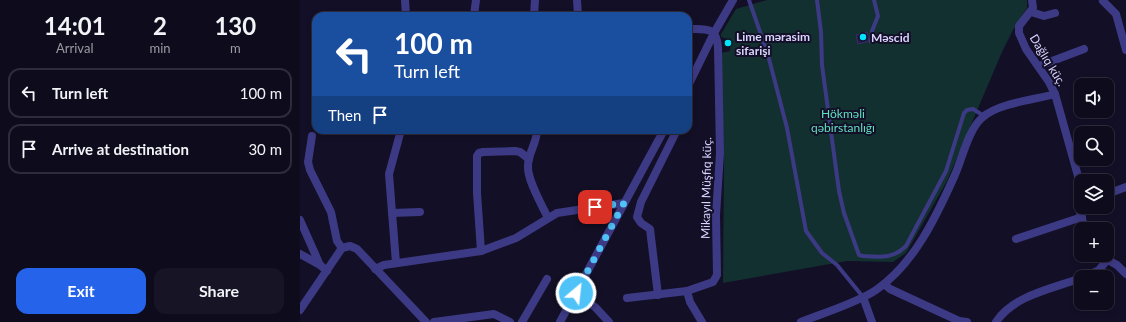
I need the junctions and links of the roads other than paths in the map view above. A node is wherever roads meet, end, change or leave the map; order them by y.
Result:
1 (405, 0) edge
2 (476, 0) edge
3 (535, 0) edge
4 (577, 0) edge
5 (733, 0) edge
6 (749, 0) edge
7 (817, 0) edge
8 (874, 0) edge
9 (1032, 0) edge
10 (1103, 2) dead end
11 (406, 12) edge
12 (474, 12) edge
13 (534, 12) edge
14 (578, 12) edge
15 (1031, 12) junction
16 (1055, 13) dead end
17 (692, 29) edge
18 (714, 33) junction
19 (871, 42) dead end
20 (1084, 49) dead end
21 (1126, 50) edge
22 (1039, 66) junction
23 (692, 78) edge
24 (1054, 94) junction
25 (984, 116) junction
26 (400, 134) edge
27 (537, 134) edge
28 (662, 134) edge
29 (675, 134) edge
30 (312, 136) dead end
31 (529, 159) junction
32 (1077, 174) edge
33 (1126, 186) edge
34 (1114, 191) edge
35 (624, 203) junction
36 (420, 212) dead end
37 (392, 213) junction
38 (1082, 214) edge
39 (1082, 217) junction
40 (548, 218) junction
41 (300, 220) edge
42 (1083, 222) edge
43 (1016, 239) dead end
44 (342, 248) junction
45 (481, 251) junction
46 (300, 254) edge
47 (1105, 262) edge
48 (1111, 262) edge
49 (396, 263) junction
50 (320, 265) junction
51 (375, 269) junction
52 (1099, 270) edge
53 (327, 271) junction
54 (1126, 274) edge
55 (547, 279) dead end
56 (1074, 281) edge
57 (884, 284) junction
58 (687, 290) junction
59 (576, 293) junction
60 (658, 295) junction
61 (863, 297) junction
62 (627, 298) dead end
63 (300, 310) edge
64 (426, 322) edge
65 (434, 322) edge
66 (510, 322) edge
67 (522, 322) edge
68 (560, 322) edge
69 (609, 322) edge
70 (702, 322) edge
71 (801, 322) edge
72 (872, 322) edge
73 (967, 322) edge
74 (996, 322) edge

1 - 11 street
2 - 12 street
3 - 13 street
4 - 14 street
5 - 18 street
6 - 61 lane
7 - 25 lane
8 - 19 lane
9 - 15 street
10 - 21 street
15 - 16 street
15 - 22 street, Dağlıq küç.
17 - 18 street
18 - 23 street
18 - 58 street, Mikayıl Müşfiq küç.
20 - 22 street
22 - 24 street, Dağlıq küç.
24 - 25 street
24 - 32 street, Dağlıq küç.
25 - 57 street
26 - 37 street
27 - 31 street
28 - 35 street
29 - 60 street
30 - 44 street
31 - 40 street
31 - 45 street
33 - 34 street
35 - 40 street
35 - 59 street
36 - 37 street
37 - 49 street
38 - 39 street, Dağlıq küç.
39 - 42 street, Dağlıq küç.
39 - 43 street
40 - 45 street
41 - 50 street
44 - 51 street
44 - 53 street
45 - 49 street
46 - 50 street
47 - 52 street
48 - 54 street
49 - 51 street
50 - 53 street
51 - 64 street
53 - 63 street
55 - 67 street
56 - 74 street
57 - 61 street
57 - 73 street
58 - 60 street, Mikayıl Müşfiq küç.
58 - 70 street
59 - 68 street
59 - 69 street
60 - 62 street, Mikayıl Müşfiq küç.
61 - 71 street
61 - 72 street
65 - 66 street

